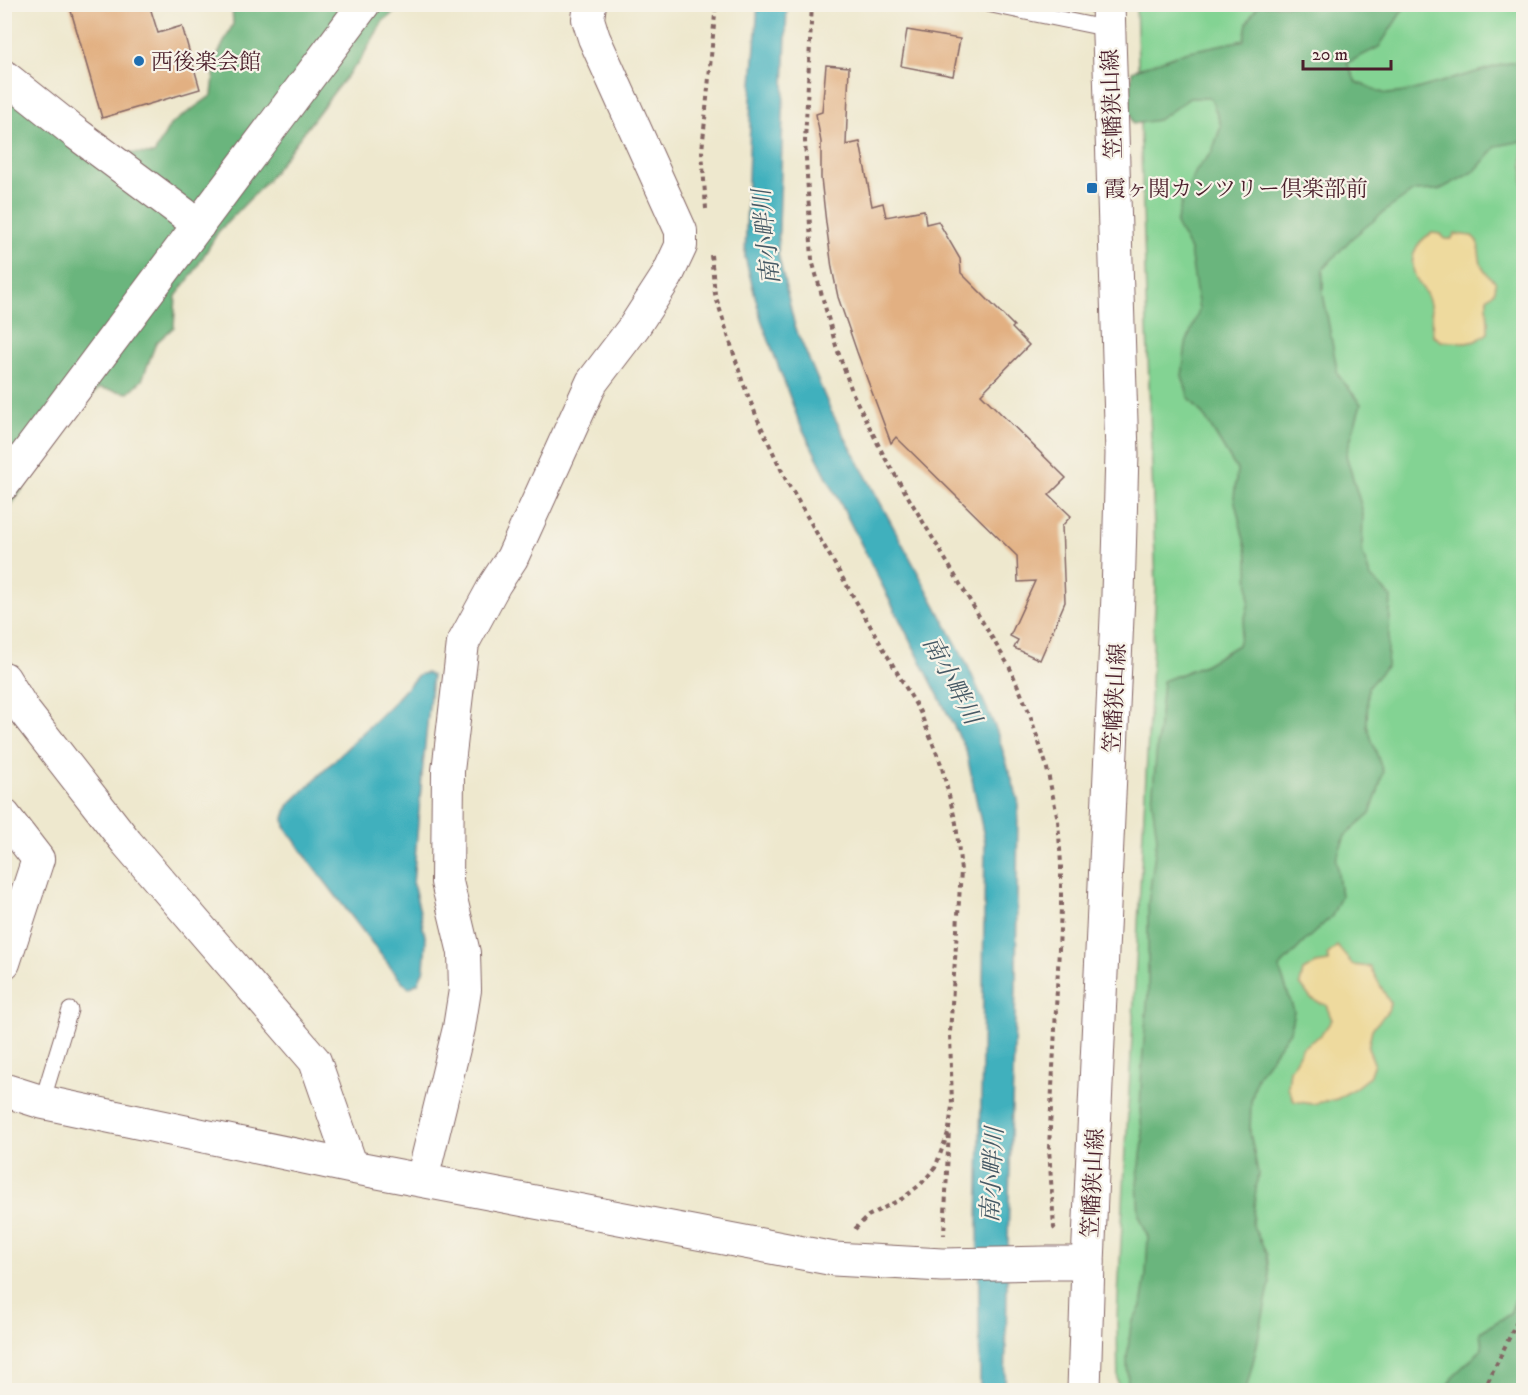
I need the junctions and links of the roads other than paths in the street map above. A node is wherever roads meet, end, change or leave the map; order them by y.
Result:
1 (364, 4) edge
2 (590, 4) edge
3 (987, 4) edge
4 (1109, 17) edge
5 (4, 75) edge
6 (199, 225) junction
7 (4, 484) edge
8 (4, 678) edge
9 (4, 815) edge
10 (10, 928) edge
11 (4, 963) edge
12 (70, 1010) dead end
13 (4, 1090) edge
14 (42, 1102) junction
15 (352, 1167) junction
16 (422, 1180) junction
17 (1088, 1263) junction
18 (1084, 1390) edge

1 - 6 street
2 - 16 street
3 - 4 lane
4 - 17 main road, 笠幡狭山線
5 - 6 street
6 - 7 street
8 - 15 street
9 - 10 street
10 - 11 street
12 - 14 lane
13 - 14 main road
14 - 15 main road
15 - 16 main road
16 - 17 main road
17 - 18 main road, 笠幡狭山線

